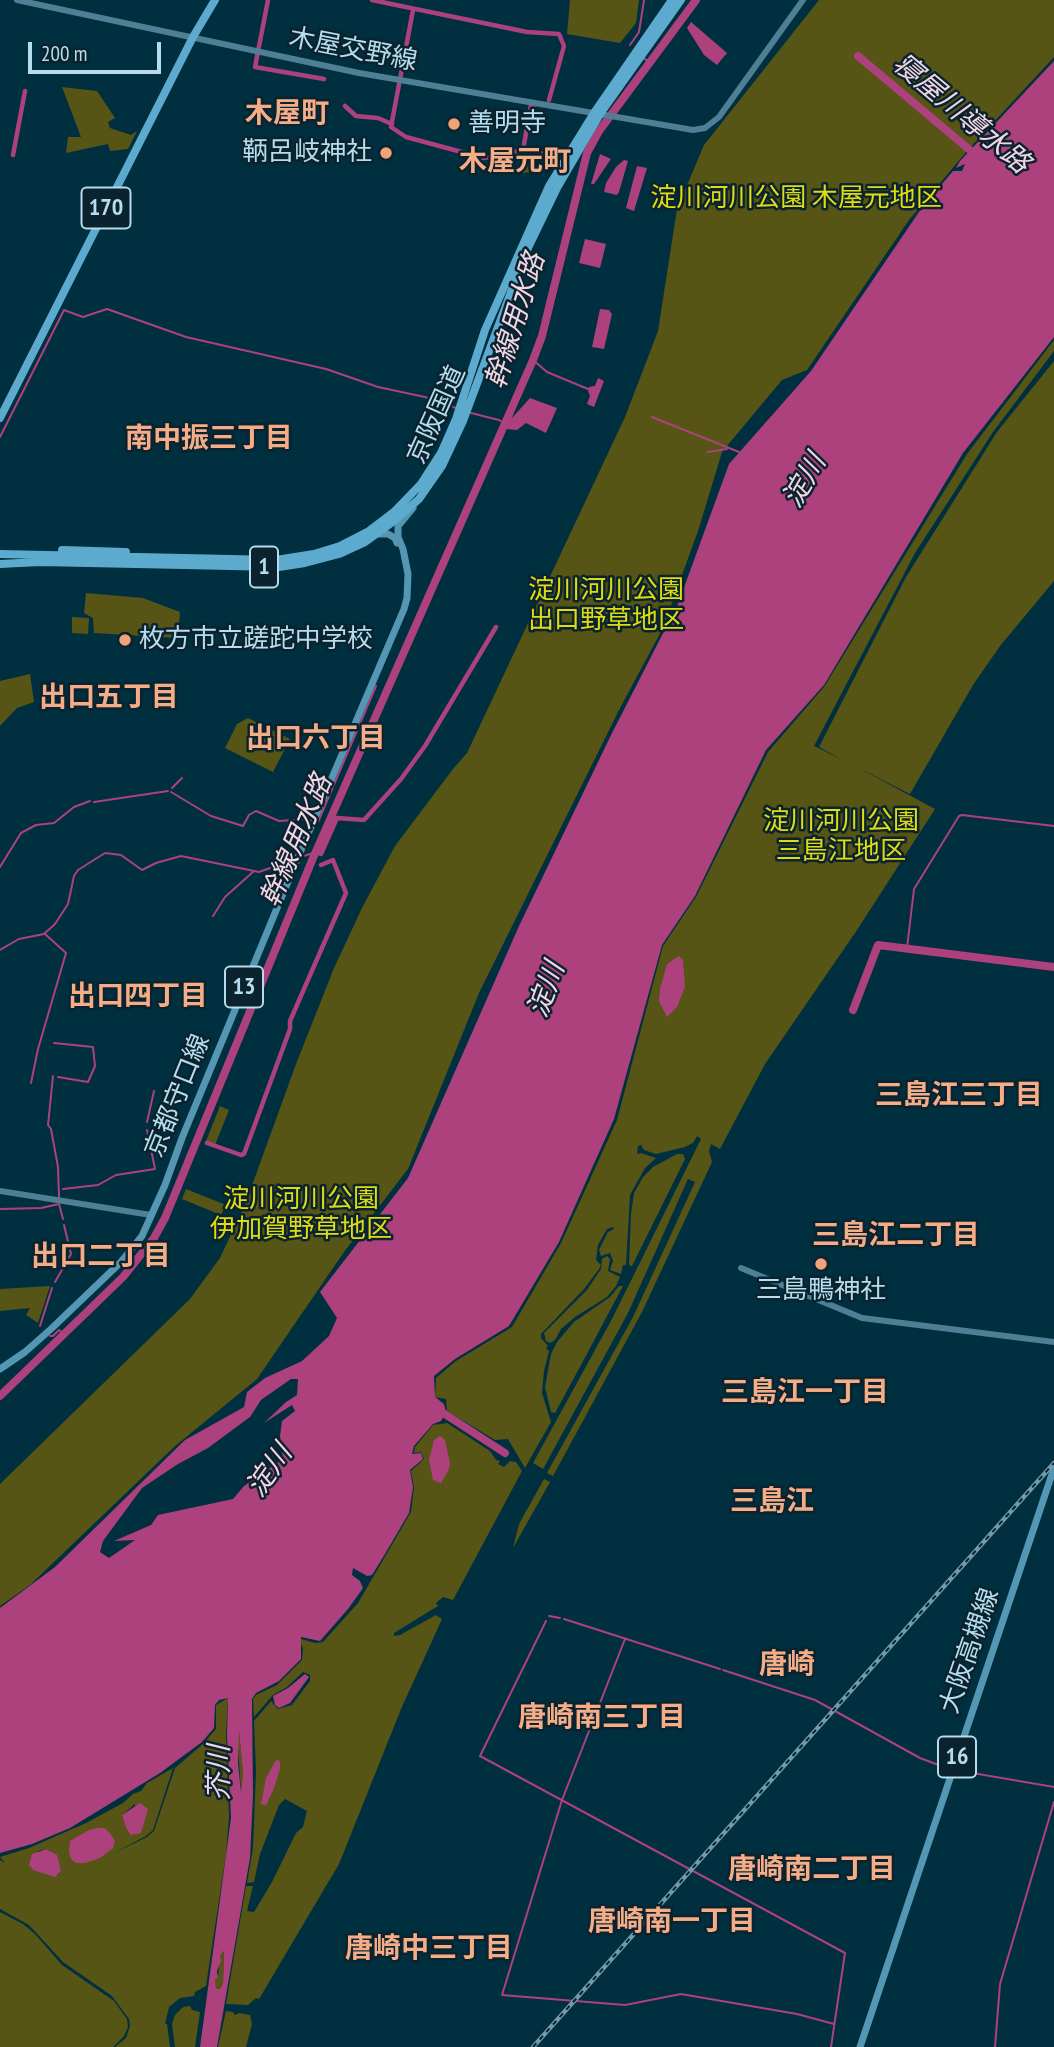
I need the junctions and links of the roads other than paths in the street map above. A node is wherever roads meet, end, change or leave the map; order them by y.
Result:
1 (17, 0) edge
2 (215, 0) edge
3 (672, 0) edge
4 (681, 0) edge
5 (803, 0) edge
6 (193, 37) junction
7 (601, 114) junction
8 (0, 418) edge
9 (459, 420) junction
10 (419, 499) junction
11 (377, 534) junction
12 (0, 549) edge
13 (0, 554) edge
14 (405, 556) junction
15 (182, 559) junction
16 (0, 564) edge
17 (0, 1191) edge
18 (151, 1215) junction
19 (741, 1268) dead end
20 (1054, 1342) edge
21 (0, 1369) edge
22 (1054, 1468) edge
23 (860, 2047) edge

1 - 6 main road, 木屋交野線
2 - 6 highway, 170
3 - 7 highway, 京阪国道 / 1
4 - 7 highway, 京阪国道 / 1
5 - 7 main road, 木屋交野線
6 - 7 main road, 木屋交野線
6 - 8 highway, 170
7 - 9 highway, 京阪国道 / 1
9 - 10 highway, 京阪国道 / 1
9 - 15 highway, 京阪国道 / 1
10 - 11 highway, 京阪国道 / 1
10 - 14 main road, 京都守口線 / 13
11 - 14 main road
11 - 16 highway, 京阪国道 / 1
12 - 15 highway
13 - 15 highway, 京阪国道 / 1
14 - 18 main road, 京都守口線 / 13
17 - 18 main road
18 - 21 main road, 京都守口線 / 13
19 - 20 main road
22 - 23 main road, 大阪高槻線 / 16

